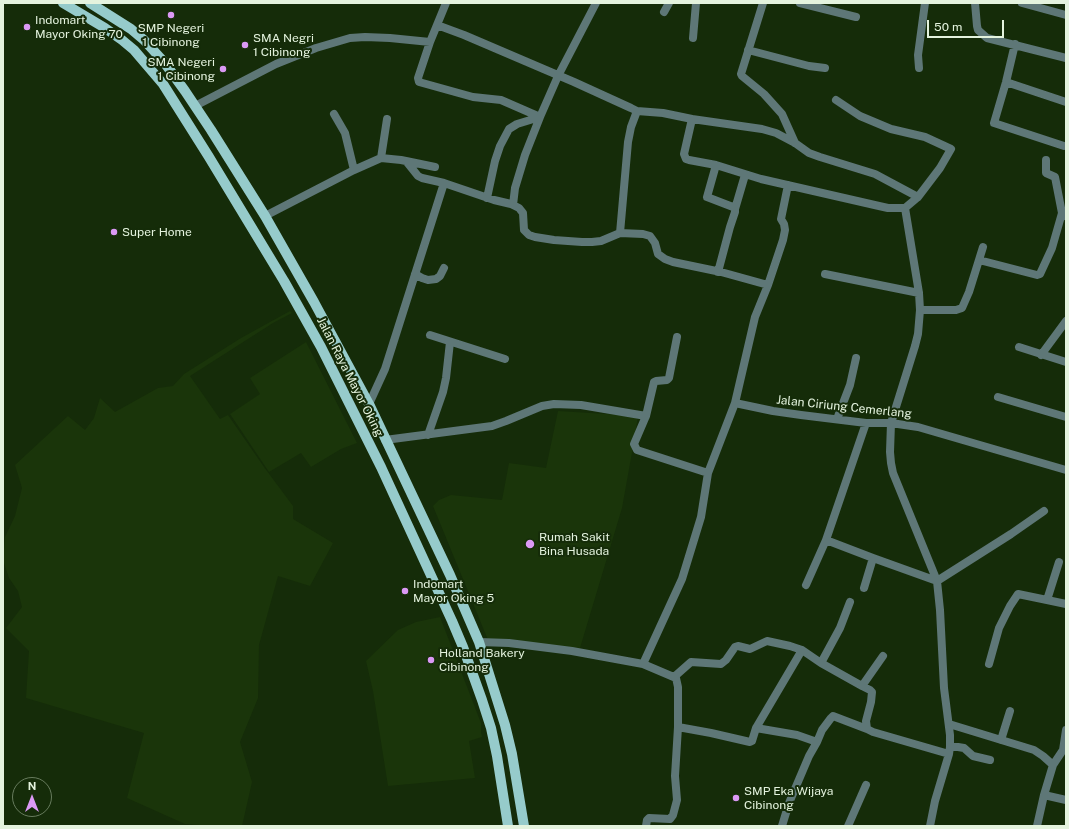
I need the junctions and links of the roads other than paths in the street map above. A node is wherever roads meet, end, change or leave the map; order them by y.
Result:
1 (64, 3) edge
2 (90, 3) edge
3 (446, 3) edge
4 (596, 3) edge
5 (669, 3) edge
6 (696, 3) edge
7 (763, 3) edge
8 (800, 3) edge
9 (925, 3) edge
10 (975, 3) edge
11 (1022, 3) edge
12 (664, 12) dead end
13 (1066, 15) edge
14 (856, 17) dead end
15 (437, 25) junction
16 (693, 38) dead end
17 (430, 42) junction
18 (1015, 44) junction
19 (748, 50) junction
20 (1066, 58) edge
21 (825, 68) dead end
22 (919, 68) dead end
23 (558, 76) junction
24 (1006, 82) junction
25 (836, 100) dead end
26 (1066, 102) edge
27 (195, 106) junction
28 (637, 111) junction
29 (334, 114) dead end
30 (540, 117) junction
31 (387, 119) dead end
32 (692, 119) junction
33 (795, 143) junction
34 (1064, 146) dead end
35 (382, 158) junction
36 (1046, 160) dead end
37 (406, 161) junction
38 (716, 165) junction
39 (435, 167) dead end
40 (354, 170) junction
41 (745, 175) junction
42 (444, 183) junction
43 (788, 185) junction
44 (918, 197) junction
45 (487, 198) junction
46 (513, 205) junction
47 (905, 208) junction
48 (735, 209) junction
49 (1064, 215) edge
50 (265, 216) junction
51 (620, 233) junction
52 (983, 247) dead end
53 (979, 260) junction
54 (444, 268) dead end
55 (718, 272) junction
56 (415, 274) junction
57 (825, 274) dead end
58 (768, 285) junction
59 (919, 293) junction
60 (920, 310) junction
61 (1066, 320) edge
62 (430, 336) dead end
63 (677, 337) dead end
64 (450, 342) junction
65 (1019, 347) dead end
66 (1041, 355) junction
67 (856, 358) dead end
68 (505, 359) dead end
69 (1066, 362) edge
70 (998, 397) dead end
71 (735, 403) junction
72 (369, 404) junction
73 (646, 416) junction
74 (1066, 417) edge
75 (837, 419) junction
76 (866, 423) junction
77 (891, 423) junction
78 (428, 435) junction
79 (385, 440) junction
80 (399, 469) junction
81 (1066, 470) edge
82 (708, 473) junction
83 (385, 477) junction
84 (1044, 511) dead end
85 (826, 540) junction
86 (873, 558) junction
87 (1059, 562) dead end
88 (937, 581) junction
89 (806, 584) dead end
90 (864, 588) dead end
91 (1047, 600) junction
92 (850, 602) dead end
93 (1066, 604) edge
94 (479, 642) junction
95 (802, 650) junction
96 (883, 656) dead end
97 (821, 663) junction
98 (643, 664) junction
99 (989, 664) dead end
100 (674, 677) junction
101 (862, 686) junction
102 (1010, 711) dead end
103 (949, 724) junction
104 (678, 727) junction
105 (756, 728) junction
106 (867, 729) junction
107 (1066, 730) edge
108 (1001, 740) junction
109 (816, 742) junction
110 (950, 751) junction
111 (990, 760) dead end
112 (1053, 765) junction
113 (866, 786) dead end
114 (1044, 795) junction
115 (1066, 800) edge
116 (508, 826) edge
117 (524, 826) edge
118 (646, 826) edge
119 (782, 826) edge
120 (848, 826) edge
121 (930, 826) edge
122 (1037, 826) edge

1 - 83 main road, Jalan Raya Mayor Oking
2 - 27 main road, Jalan Raya Mayor Oking
3 - 15 street
4 - 23 street
5 - 12 street
6 - 16 street
7 - 19 street
8 - 14 street
9 - 22 street
10 - 18 street
11 - 13 street
15 - 17 street
15 - 23 street
17 - 27 street
17 - 30 street
18 - 20 street
18 - 24 street
19 - 21 street
19 - 33 street
23 - 28 street
23 - 30 street
24 - 26 street
24 - 34 street
25 - 44 street
27 - 50 main road, Jalan Raya Mayor Oking
28 - 32 street
28 - 51 street
29 - 40 street
30 - 45 street
30 - 46 street
31 - 35 street
32 - 33 street
32 - 38 street
33 - 44 street
35 - 37 street
35 - 40 street
36 - 49 street
37 - 39 street
37 - 42 street
38 - 41 street
38 - 48 street
40 - 50 street
41 - 43 street
41 - 48 street
42 - 45 street
42 - 56 street
43 - 47 street
43 - 58 street
44 - 47 street
45 - 46 street
46 - 51 street
47 - 59 street
48 - 55 street
49 - 53 street
50 - 72 main road, Jalan Raya Mayor Oking
51 - 55 street
52 - 53 street
53 - 60 street
54 - 56 street
55 - 58 street
56 - 72 street
57 - 59 street
58 - 71 street
59 - 60 street
60 - 77 street
61 - 66 street
62 - 64 street
63 - 73 street
64 - 68 street
64 - 78 street
65 - 66 street
66 - 69 street
67 - 75 street
70 - 74 street
71 - 75 street, Jalan Ciriung Cemerlang
71 - 82 street
72 - 79 main road, Jalan Raya Mayor Oking
73 - 78 street
73 - 82 street
75 - 76 street, Jalan Ciriung Cemerlang
76 - 77 street, Jalan Ciriung Cemerlang
76 - 85 street
77 - 81 street, Jalan Ciriung Cemerlang
77 - 88 street
78 - 79 street
79 - 80 main road, Jalan Raya Mayor Oking
80 - 83 main road
80 - 94 main road, Jalan Raya Mayor Oking
82 - 98 street
83 - 116 main road, Jalan Raya Mayor Oking
84 - 88 street
85 - 86 street
85 - 89 street
86 - 88 street
86 - 90 street
87 - 91 street
88 - 103 street
91 - 93 street
91 - 99 street
92 - 97 street
94 - 98 street
94 - 117 main road, Jalan Raya Mayor Oking
95 - 97 street
95 - 100 street
95 - 105 street
96 - 101 street
97 - 101 street
98 - 100 street
100 - 104 street
101 - 106 street
102 - 108 street
103 - 108 street
103 - 110 street
104 - 105 street
104 - 118 street
105 - 109 street
106 - 109 street
106 - 110 street
107 - 112 street
108 - 112 street
109 - 119 street
110 - 111 street
110 - 121 street
112 - 114 street
113 - 120 street
114 - 115 street
114 - 122 street

